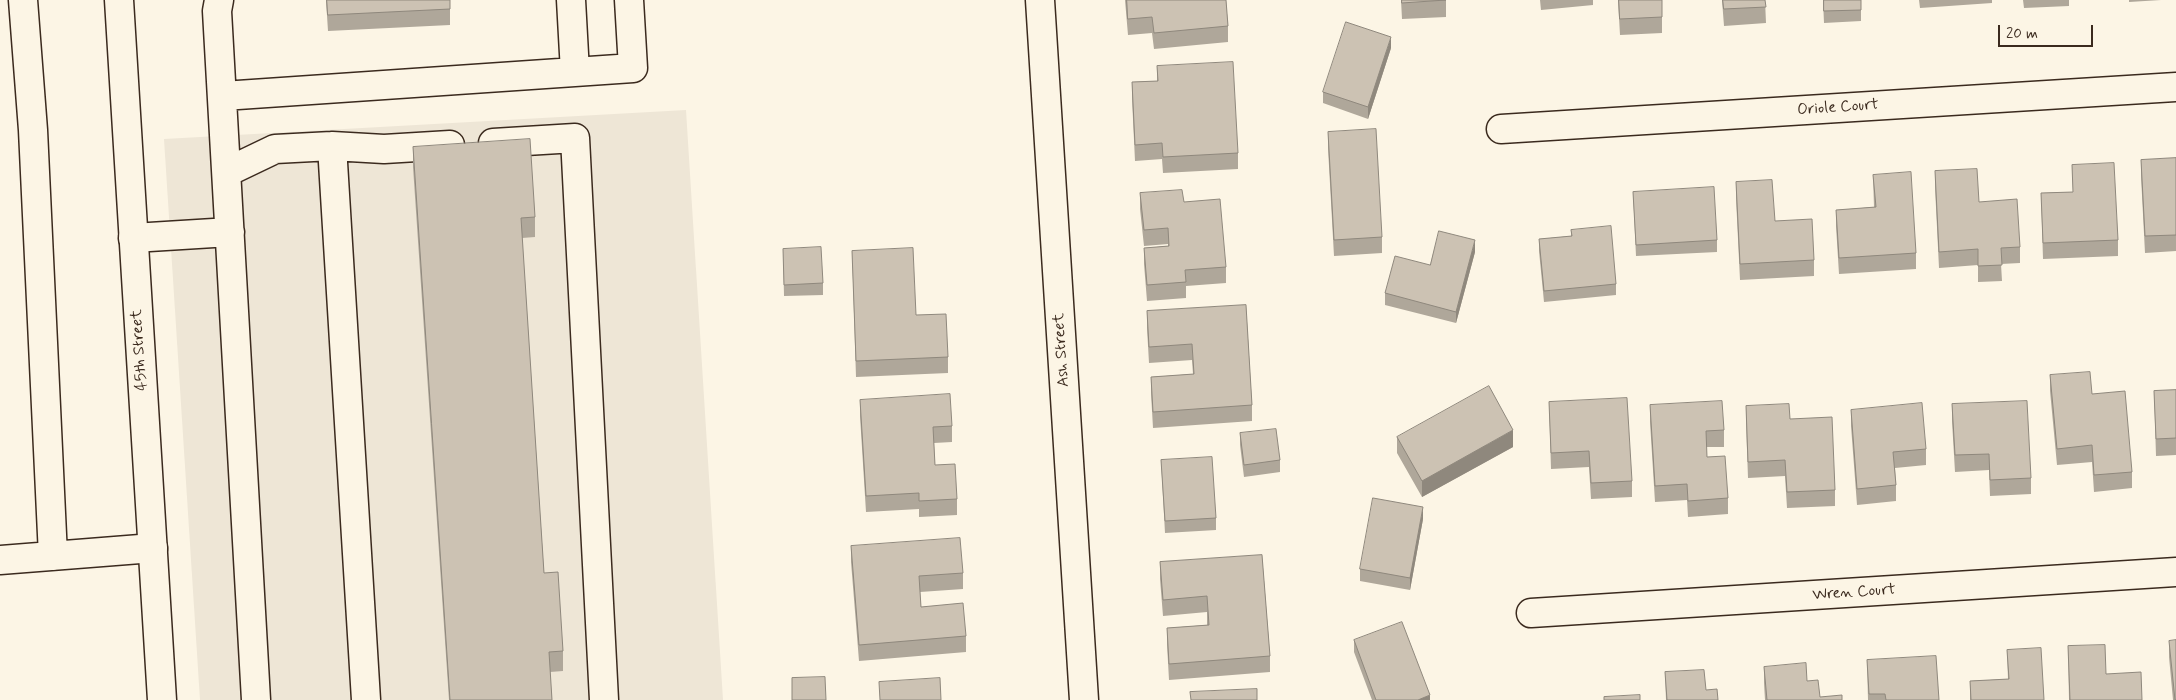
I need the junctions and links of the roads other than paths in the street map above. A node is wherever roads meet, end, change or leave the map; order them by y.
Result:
1 (23, 0) edge
2 (119, 0) edge
3 (219, 0) edge
4 (571, 0) edge
5 (629, 0) edge
6 (1040, 0) edge
7 (575, 72) junction
8 (2176, 87) edge
9 (223, 96) junction
10 (1501, 129) dead end
11 (332, 146) junction
12 (227, 172) junction
13 (230, 232) junction
14 (133, 238) junction
15 (153, 548) junction
16 (53, 556) junction
17 (0, 560) edge
18 (2176, 572) edge
19 (1531, 613) dead end
20 (162, 700) edge
21 (256, 700) edge
22 (366, 700) edge
23 (604, 700) edge
24 (1084, 700) edge

1 - 16 street
2 - 14 street, 45th Street
3 - 9 street
4 - 7 street
5 - 7 street
6 - 24 street, Ash Street
7 - 9 street
8 - 10 street, Oriole Court
9 - 12 street
11 - 12 street
11 - 22 street
11 - 23 street
12 - 13 street
13 - 14 street
13 - 21 street
14 - 15 street, 45th Street
15 - 16 street
15 - 20 street, 45th Street
16 - 17 street
18 - 19 street, Wren Court

